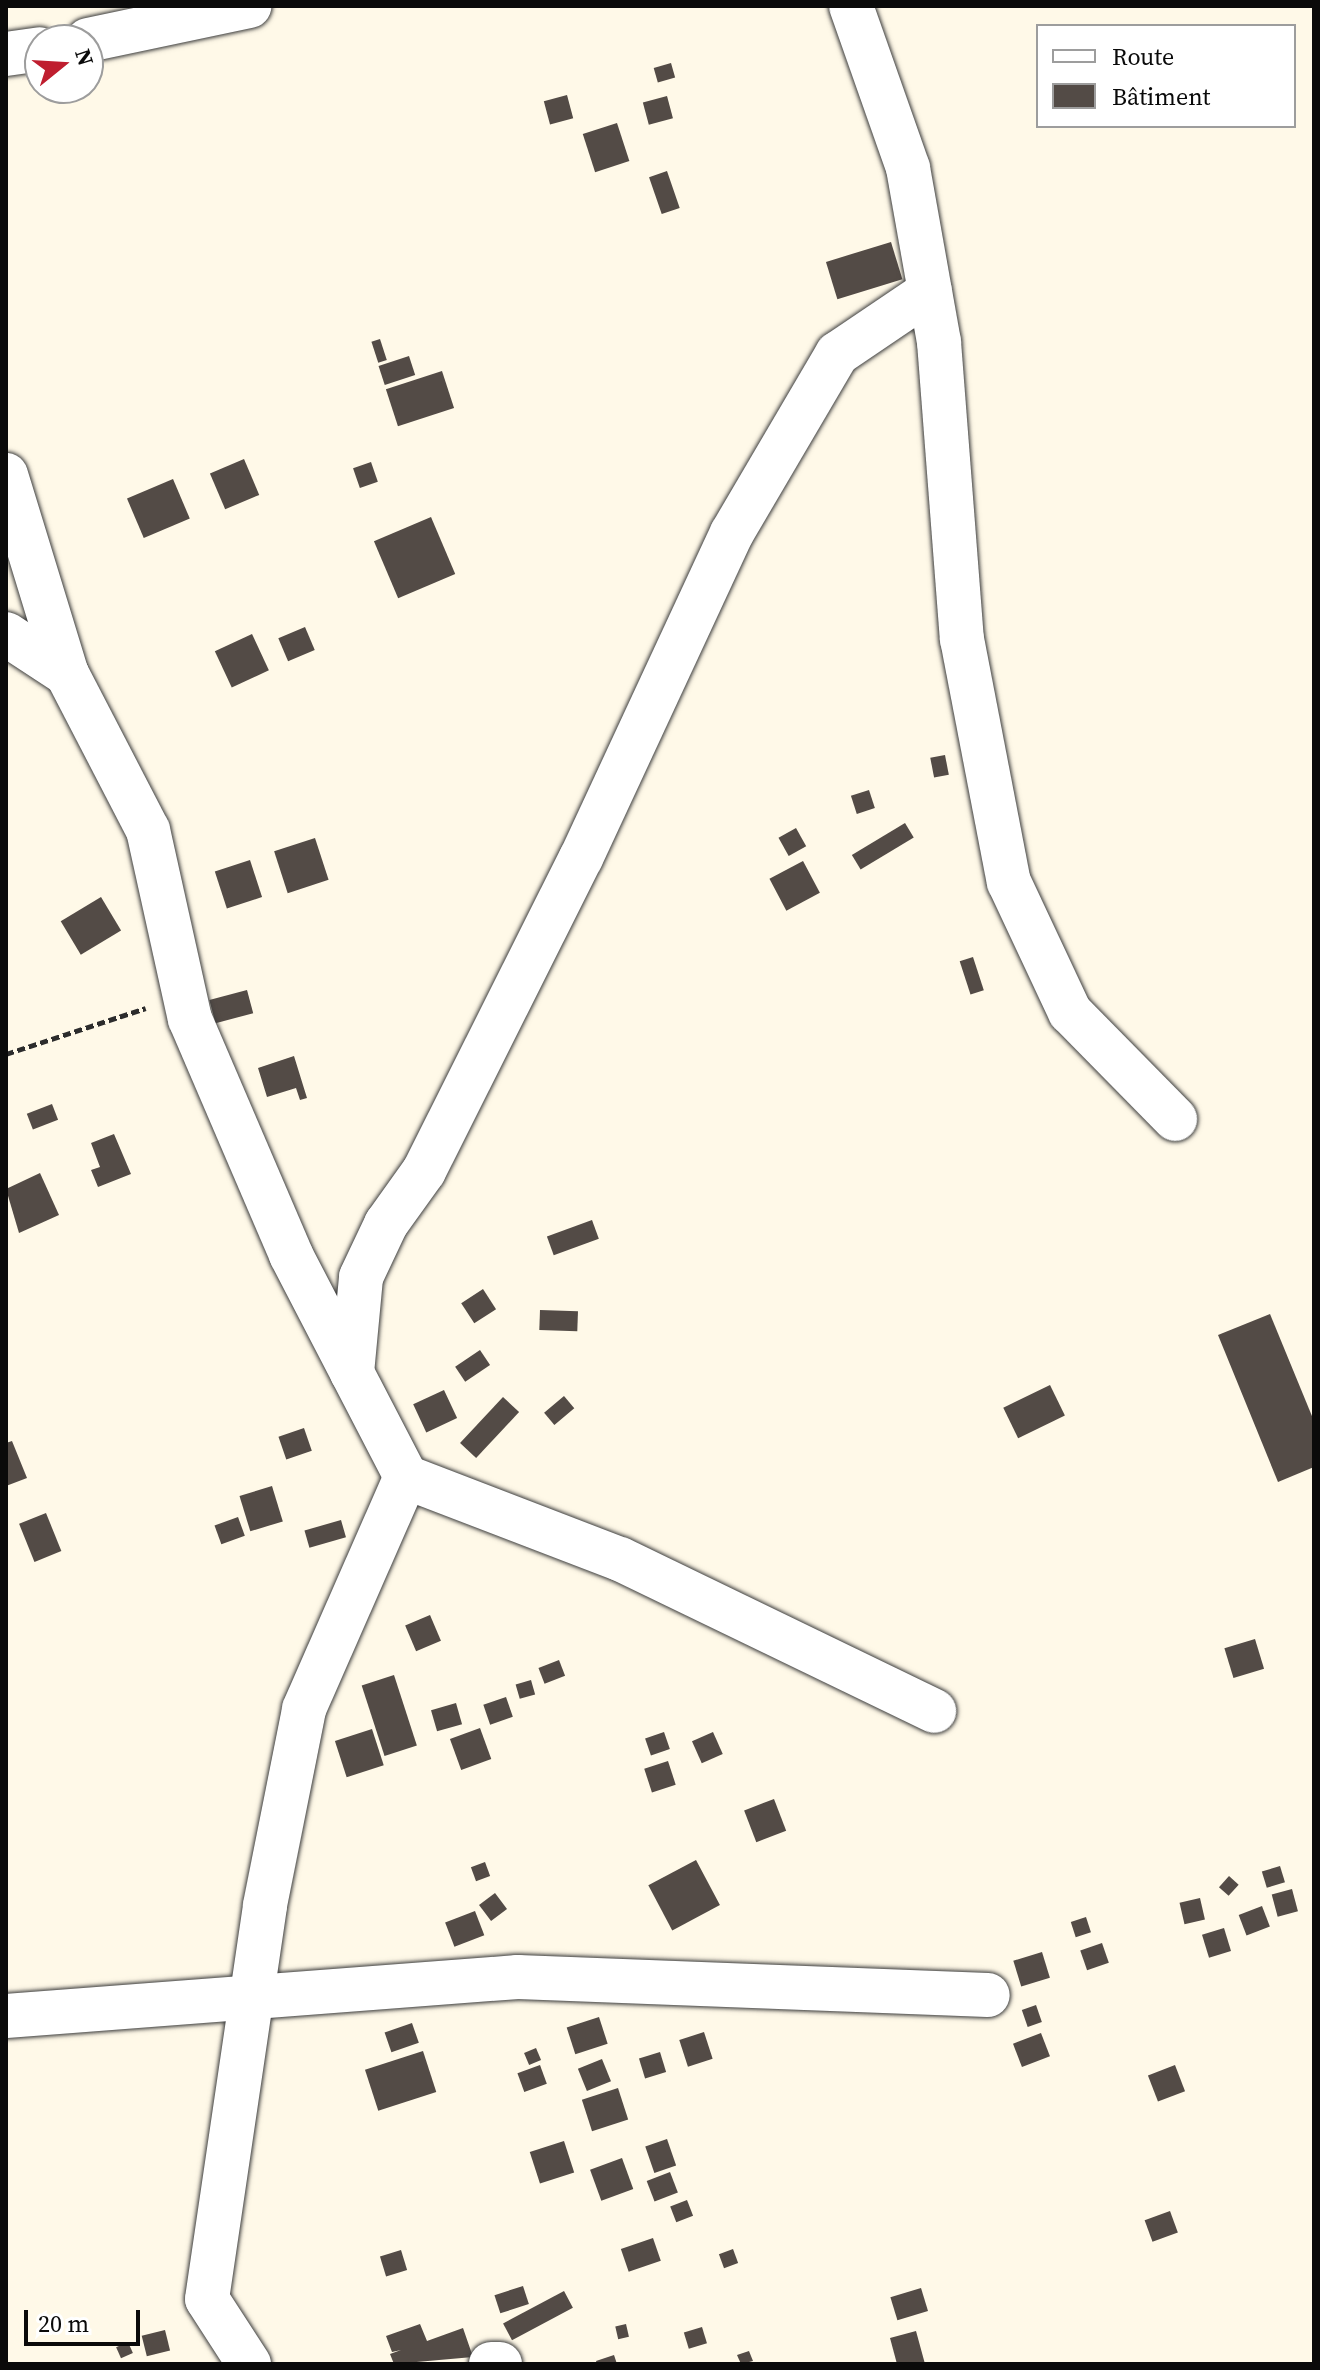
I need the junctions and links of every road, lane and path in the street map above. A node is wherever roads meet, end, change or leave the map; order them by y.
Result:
1 (249, 6) edge
2 (851, 6) edge
3 (187, 15) edge
4 (104, 36) edge
5 (930, 291) junction
6 (6, 475) edge
7 (6, 634) edge
8 (67, 674) junction
9 (185, 996) junction
10 (6, 1054) edge
11 (1175, 1119) dead end
12 (352, 1373) junction
13 (406, 1477) junction
14 (934, 1711) dead end
15 (988, 1995) dead end
16 (251, 1998) junction
17 (6, 2016) edge
18 (249, 2364) edge
19 (491, 2364) edge
20 (500, 2364) edge

1 - 3 street
2 - 5 street
3 - 4 street
5 - 11 street
5 - 12 street
6 - 8 street
7 - 8 street
8 - 9 street
9 - 10 path
9 - 12 street
12 - 13 street
13 - 14 street
13 - 16 street
15 - 16 street
16 - 17 street
16 - 18 street
19 - 20 street

